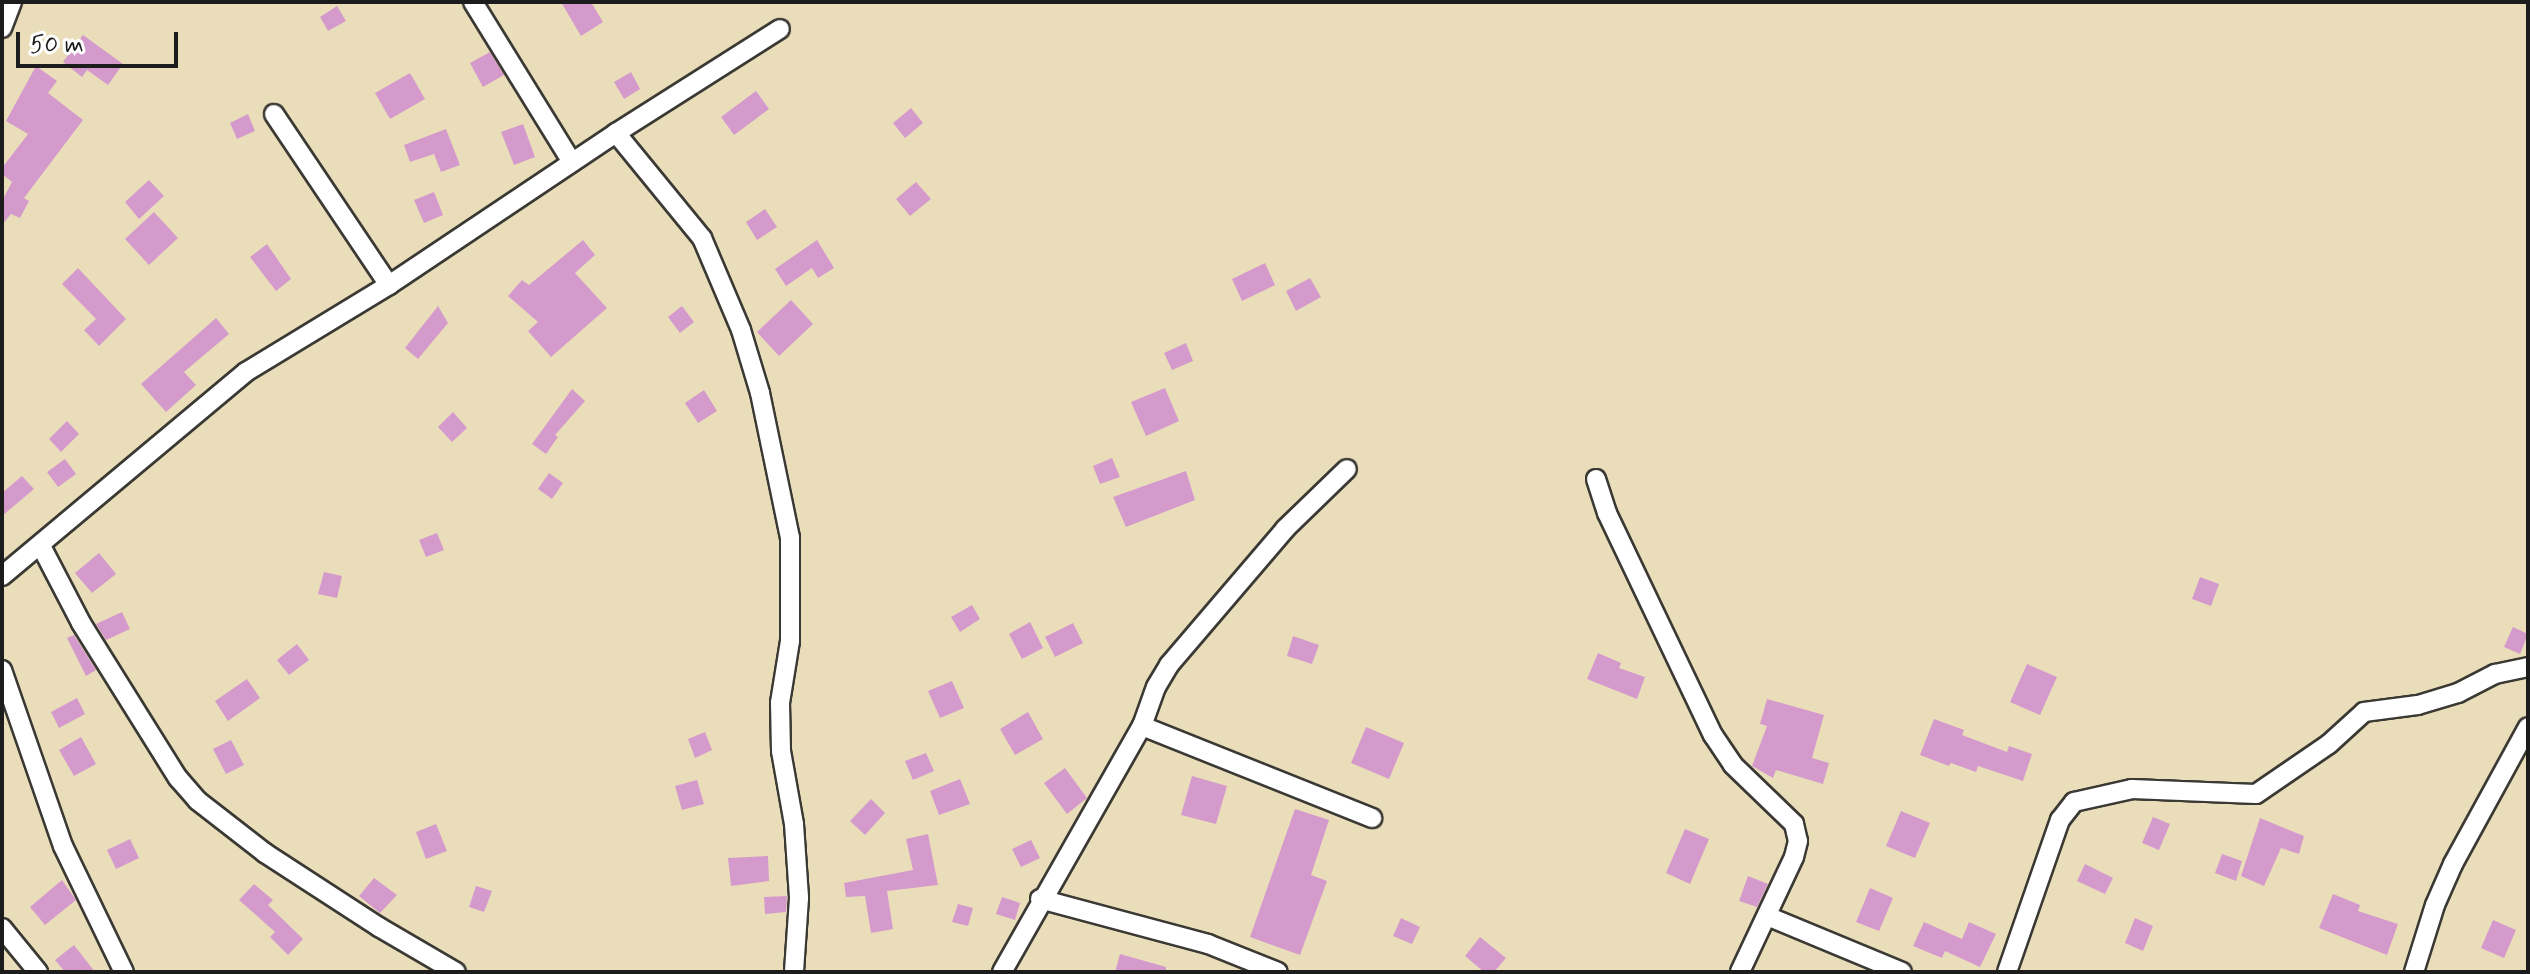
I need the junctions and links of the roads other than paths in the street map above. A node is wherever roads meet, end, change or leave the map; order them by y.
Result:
1 (12, 2) edge
2 (473, 2) edge
3 (2, 28) edge
4 (780, 29) dead end
5 (274, 114) dead end
6 (616, 133) junction
7 (572, 162) junction
8 (389, 285) junction
9 (1347, 469) dead end
10 (1596, 479) dead end
11 (41, 546) junction
12 (2, 576) edge
13 (2528, 667) edge
14 (2, 670) edge
15 (1142, 726) junction
16 (2528, 727) edge
17 (1372, 818) dead end
18 (1040, 899) junction
19 (1767, 916) junction
20 (2, 928) edge
21 (38, 972) edge
22 (124, 972) edge
23 (456, 972) edge
24 (794, 972) edge
25 (1002, 972) edge
26 (1278, 972) edge
27 (1740, 972) edge
28 (1902, 972) edge
29 (2007, 972) edge
30 (2414, 972) edge

1 - 3 street
2 - 7 street
4 - 6 street
5 - 8 street
6 - 7 street
6 - 24 street
7 - 8 street
8 - 11 street
9 - 15 street
10 - 19 street
11 - 12 street
11 - 23 street
13 - 29 street
14 - 22 street
15 - 17 street
15 - 18 street
16 - 30 street
18 - 25 street
18 - 26 street
19 - 27 street
19 - 28 street
20 - 21 street

